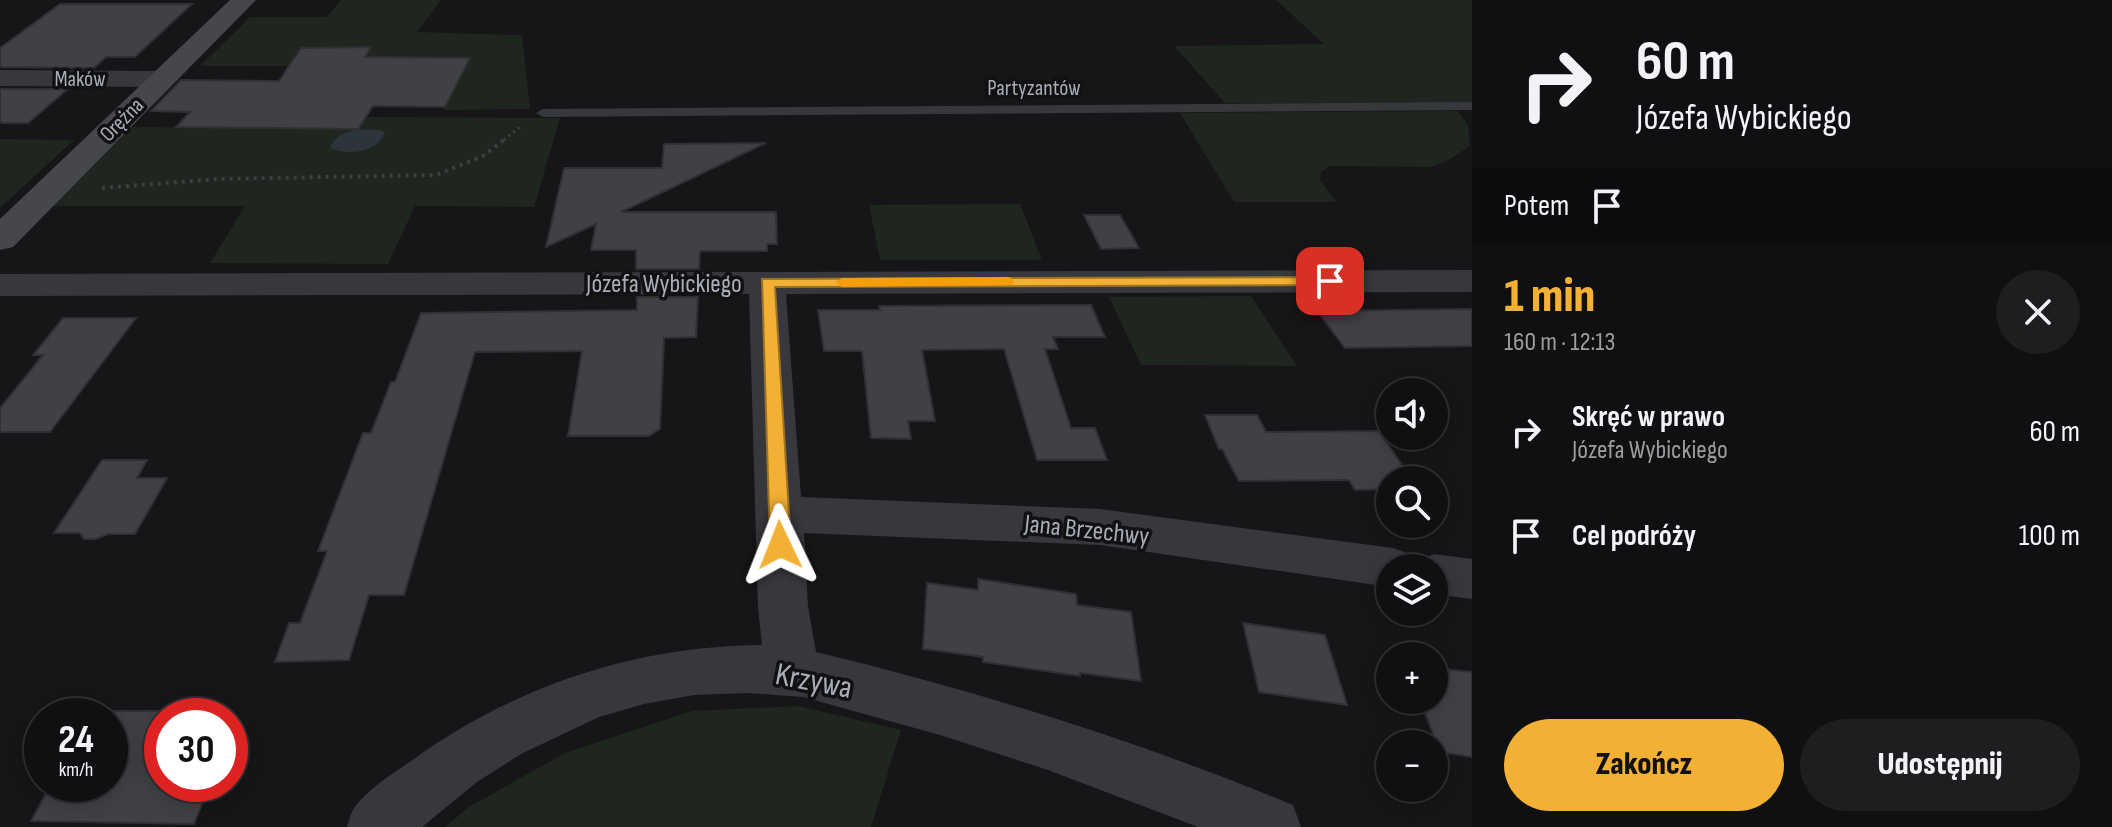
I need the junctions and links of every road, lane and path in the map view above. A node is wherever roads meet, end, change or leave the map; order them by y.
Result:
1 (244, 0) edge
2 (0, 78) edge
3 (161, 79) junction
4 (1472, 106) edge
5 (543, 113) joint
6 (50, 191) junction
7 (0, 239) edge
8 (1472, 281) edge
9 (767, 282) junction
10 (0, 285) edge
11 (779, 514) junction
12 (1376, 566) edge
13 (1448, 576) edge
14 (1472, 579) edge
15 (792, 670) junction
16 (377, 827) edge
17 (1271, 827) edge

1 - 3 street, Orężna
2 - 3 street, Maków
3 - 6 street, Orężna
4 - 5 lane, Partyzantów
5 - 6 path
6 - 7 street, Orężna
8 - 9 street, Józefa Wybickiego
9 - 10 street, Józefa Wybickiego
9 - 11 street
11 - 12 street, Jana Brzechwy
11 - 15 street
13 - 14 street
15 - 16 street, Krzywa
15 - 17 street, Krzywa

